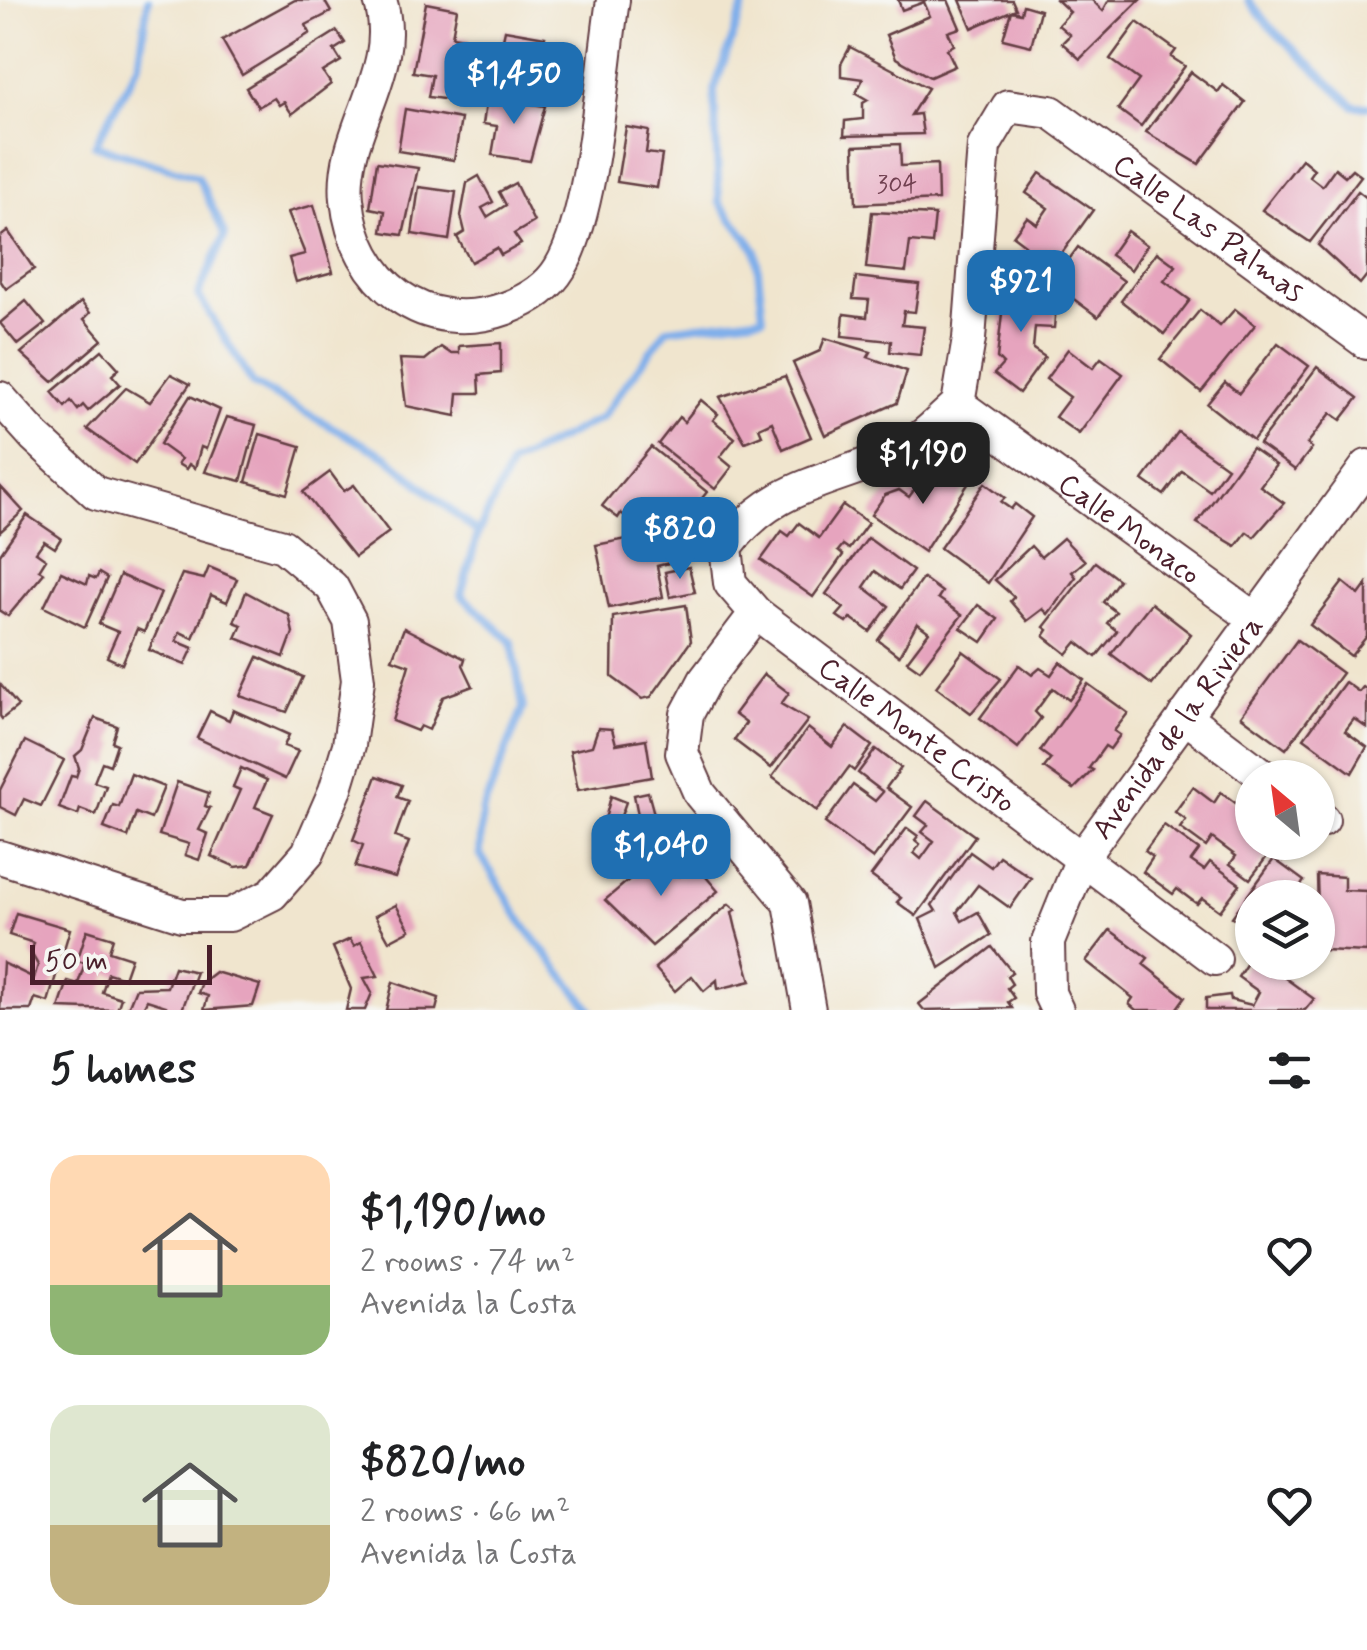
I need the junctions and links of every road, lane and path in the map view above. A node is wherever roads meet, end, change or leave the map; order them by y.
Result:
1 (380, 0) edge
2 (613, 0) edge
3 (1367, 344) edge
4 (0, 398) edge
5 (958, 404) junction
6 (1367, 466) edge
7 (1357, 501) edge
8 (756, 613) junction
9 (1255, 619) junction
10 (1184, 716) junction
11 (1242, 760) edge
12 (1083, 856) junction
13 (0, 857) edge
14 (1215, 959) dead end
15 (809, 1010) edge
16 (1056, 1010) edge

1 - 2 street
3 - 5 street, Calle Las Palmas
4 - 13 street
5 - 8 street, Calle Monte Cristo
5 - 9 street, Calle Monaco
6 - 7 street, Avenida de la Riviera
7 - 9 street, Avenida de la Riviera
8 - 12 street, Calle Monte Cristo
8 - 15 street
9 - 10 street, Avenida de la Riviera
10 - 11 street
10 - 12 street, Avenida de la Riviera
12 - 14 street, Calle Monte Cristo
12 - 16 street, Avenida de la Riviera

